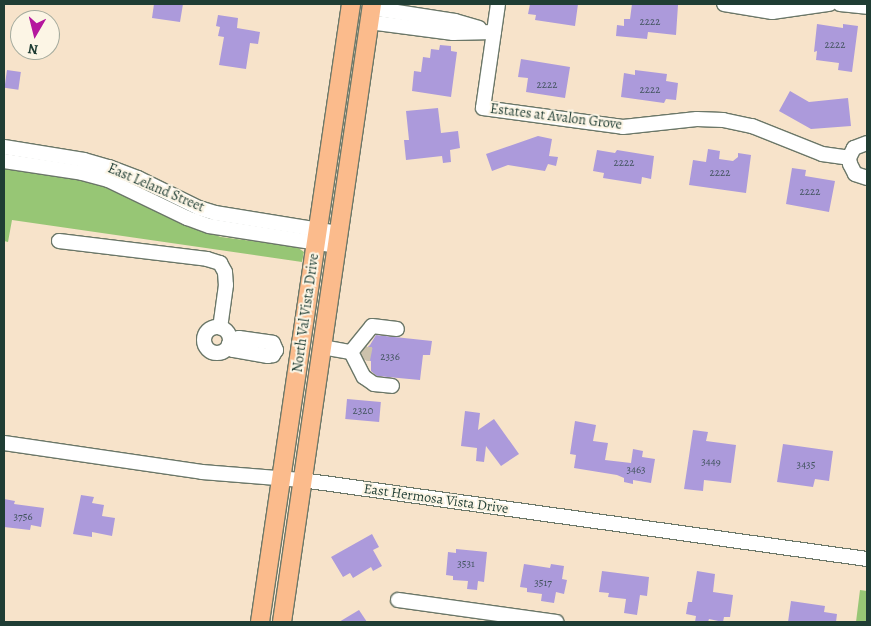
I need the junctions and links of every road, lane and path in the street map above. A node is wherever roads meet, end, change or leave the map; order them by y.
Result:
1 (351, 4) edge
2 (498, 4) edge
3 (724, 4) edge
4 (828, 4) edge
5 (840, 4) edge
6 (867, 7) edge
7 (371, 11) edge
8 (494, 32) junction
9 (867, 143) edge
10 (4, 147) edge
11 (850, 158) junction
12 (4, 161) edge
13 (867, 178) edge
14 (317, 237) junction
15 (338, 240) junction
16 (59, 241) dead end
17 (220, 328) junction
18 (397, 328) dead end
19 (230, 344) junction
20 (322, 347) junction
21 (351, 352) junction
22 (300, 353) junction
23 (392, 386) dead end
24 (4, 443) edge
25 (282, 478) junction
26 (302, 480) junction
27 (867, 559) edge
28 (398, 600) dead end
29 (260, 622) edge
30 (282, 622) edge
31 (556, 622) edge

1 - 14 main road, North Val Vista Drive
2 - 8 street, Estates at Avalon Grove
3 - 4 street
5 - 6 street
7 - 8 street
7 - 15 main road, North Val Vista Drive
8 - 11 street, Estates at Avalon Grove
9 - 11 street
10 - 14 street, East Leland Street
11 - 13 street
12 - 14 street, East Leland Street
14 - 15 street, East Leland Street
14 - 22 main road, North Val Vista Drive
15 - 20 main road, North Val Vista Drive
16 - 17 street
17 - 19 street
17 - 19 street
18 - 21 street
19 - 22 street
20 - 21 street
20 - 26 main road, North Val Vista Drive
21 - 23 street
22 - 25 main road, North Val Vista Drive
24 - 25 street, East Hermosa Vista Drive
25 - 26 street, East Hermosa Vista Drive
25 - 29 main road, North Val Vista Drive
26 - 27 street, East Hermosa Vista Drive
26 - 30 main road, North Val Vista Drive
28 - 31 street

